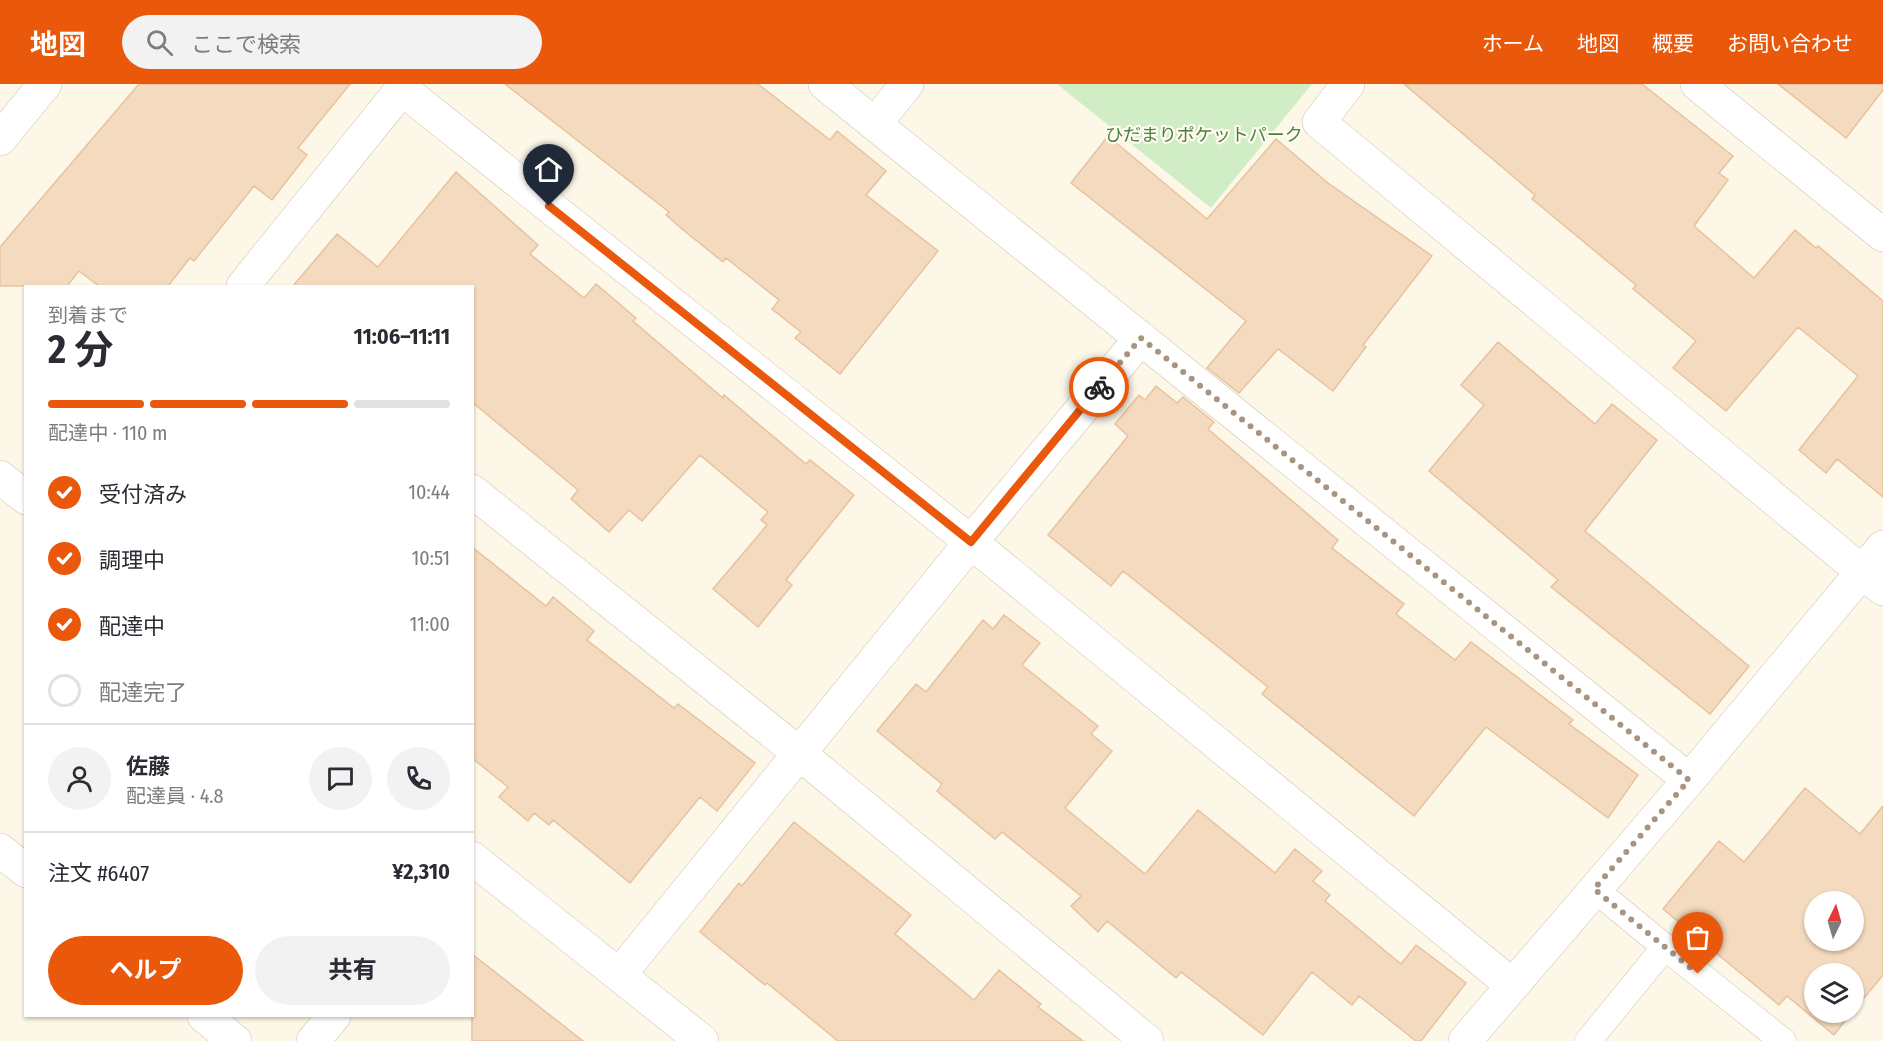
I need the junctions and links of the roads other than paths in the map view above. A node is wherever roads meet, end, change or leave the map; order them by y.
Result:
1 (45, 84) edge
2 (825, 84) edge
3 (908, 84) edge
4 (1348, 84) edge
5 (1697, 84) edge
6 (404, 86) edge
7 (875, 124) junction
8 (0, 139) edge
9 (1883, 235) edge
10 (244, 285) edge
11 (1141, 338) junction
12 (0, 477) edge
13 (474, 493) edge
14 (24, 496) edge
15 (971, 542) junction
16 (1883, 547) edge
17 (1872, 581) edge
18 (800, 754) junction
19 (1689, 780) junction
20 (0, 850) edge
21 (474, 860) edge
22 (24, 869) edge
23 (1594, 889) junction
24 (1665, 947) junction
25 (620, 974) junction
26 (1512, 985) junction
27 (205, 1017) edge
28 (333, 1017) edge
29 (235, 1041) edge
30 (313, 1041) edge
31 (702, 1041) edge
32 (1147, 1041) edge
33 (1465, 1041) edge
34 (1588, 1041) edge
35 (1783, 1041) edge

1 - 8 street
2 - 7 street
3 - 7 street
4 - 17 street
5 - 9 street
6 - 10 street
6 - 15 street
7 - 11 street
11 - 15 street
11 - 19 street
12 - 14 street
13 - 18 street
15 - 18 street
15 - 26 street
16 - 17 street
17 - 19 street
18 - 25 street
18 - 32 street
19 - 23 street
20 - 22 street
21 - 25 street
23 - 24 lane
23 - 26 street
24 - 34 lane
24 - 35 lane
25 - 31 street
26 - 33 street
27 - 29 street
28 - 30 street

